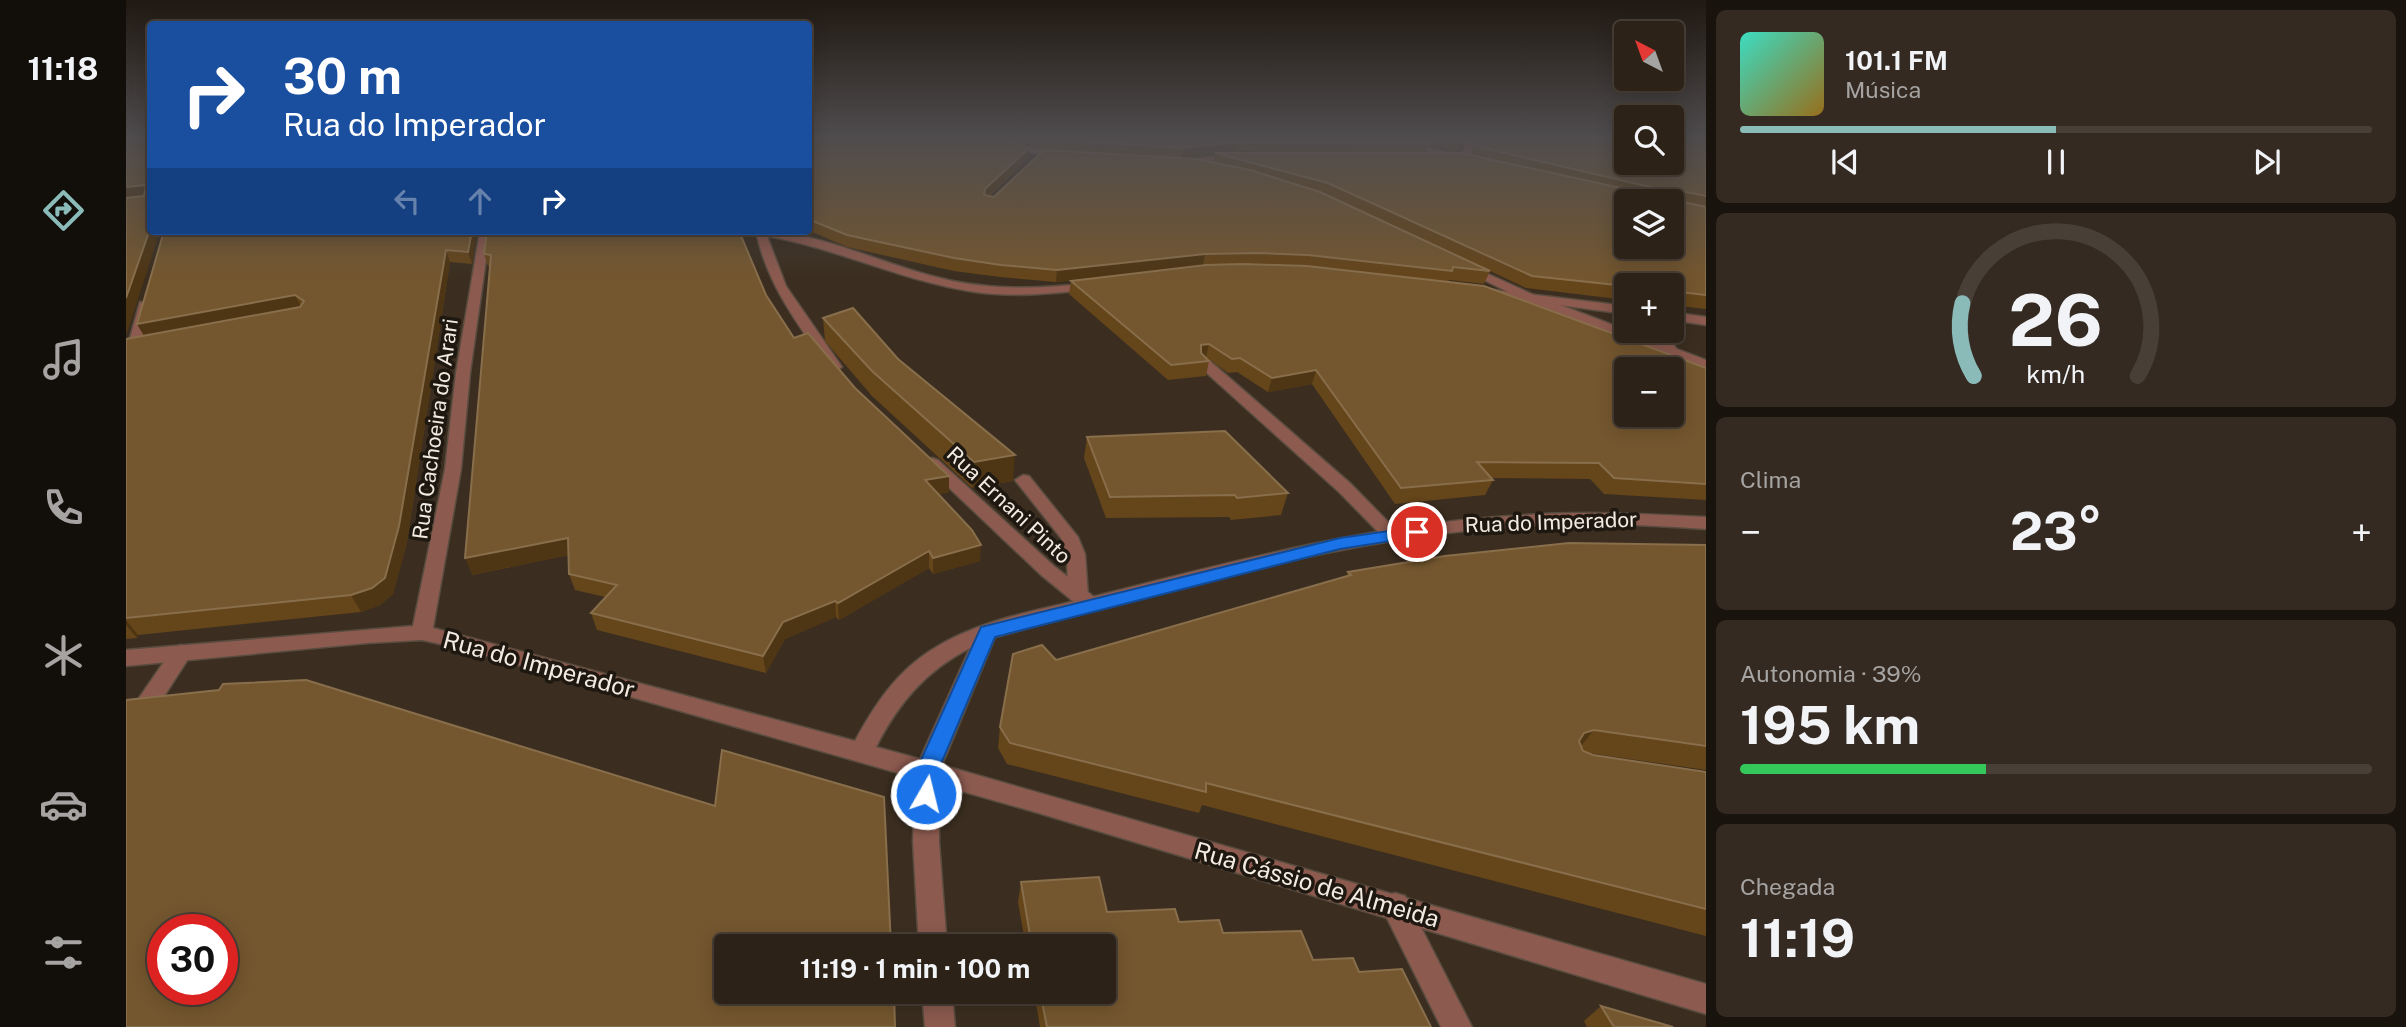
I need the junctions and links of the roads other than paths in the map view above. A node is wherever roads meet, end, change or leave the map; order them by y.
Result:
1 (484, 235) edge
2 (762, 235) edge
3 (776, 235) edge
4 (1456, 262) edge
5 (1104, 285) edge
6 (148, 292) edge
7 (1472, 292) edge
8 (1530, 298) junction
9 (1614, 308) edge
10 (1666, 343) edge
11 (135, 346) edge
12 (1672, 353) junction
13 (1205, 364) edge
14 (1706, 365) edge
15 (850, 384) edge
16 (918, 450) edge
17 (1023, 480) dead end
18 (1706, 523) edge
19 (1392, 536) junction
20 (1084, 600) junction
21 (987, 632) junction
22 (422, 633) junction
23 (181, 653) junction
24 (126, 658) edge
25 (126, 736) edge
26 (861, 753) junction
27 (927, 771) junction
28 (1395, 906) junction
29 (932, 934) edge
30 (1706, 999) edge
31 (938, 1004) edge
32 (940, 1027) edge
33 (1457, 1027) edge

1 - 22 street, Rua Cachoeira do Arari
2 - 15 street
3 - 5 street
4 - 8 street
6 - 11 street
7 - 8 street
8 - 9 street
8 - 12 street
10 - 12 street
12 - 14 street
13 - 19 street
16 - 20 street, Rua Ernani Pinto
17 - 20 street
18 - 19 street, Rua do Imperador
19 - 20 street, Rua do Imperador
20 - 21 street, Rua do Imperador
21 - 26 street, Rua do Imperador
21 - 27 street
22 - 23 street, Rua do Imperador
22 - 26 street, Rua do Imperador
23 - 24 street, Rua do Imperador
23 - 25 street
26 - 27 street, Rua do Imperador
27 - 28 street, Rua Cássio de Almeida
27 - 29 street
28 - 30 street, Rua Cássio de Almeida
28 - 33 street
31 - 32 street

